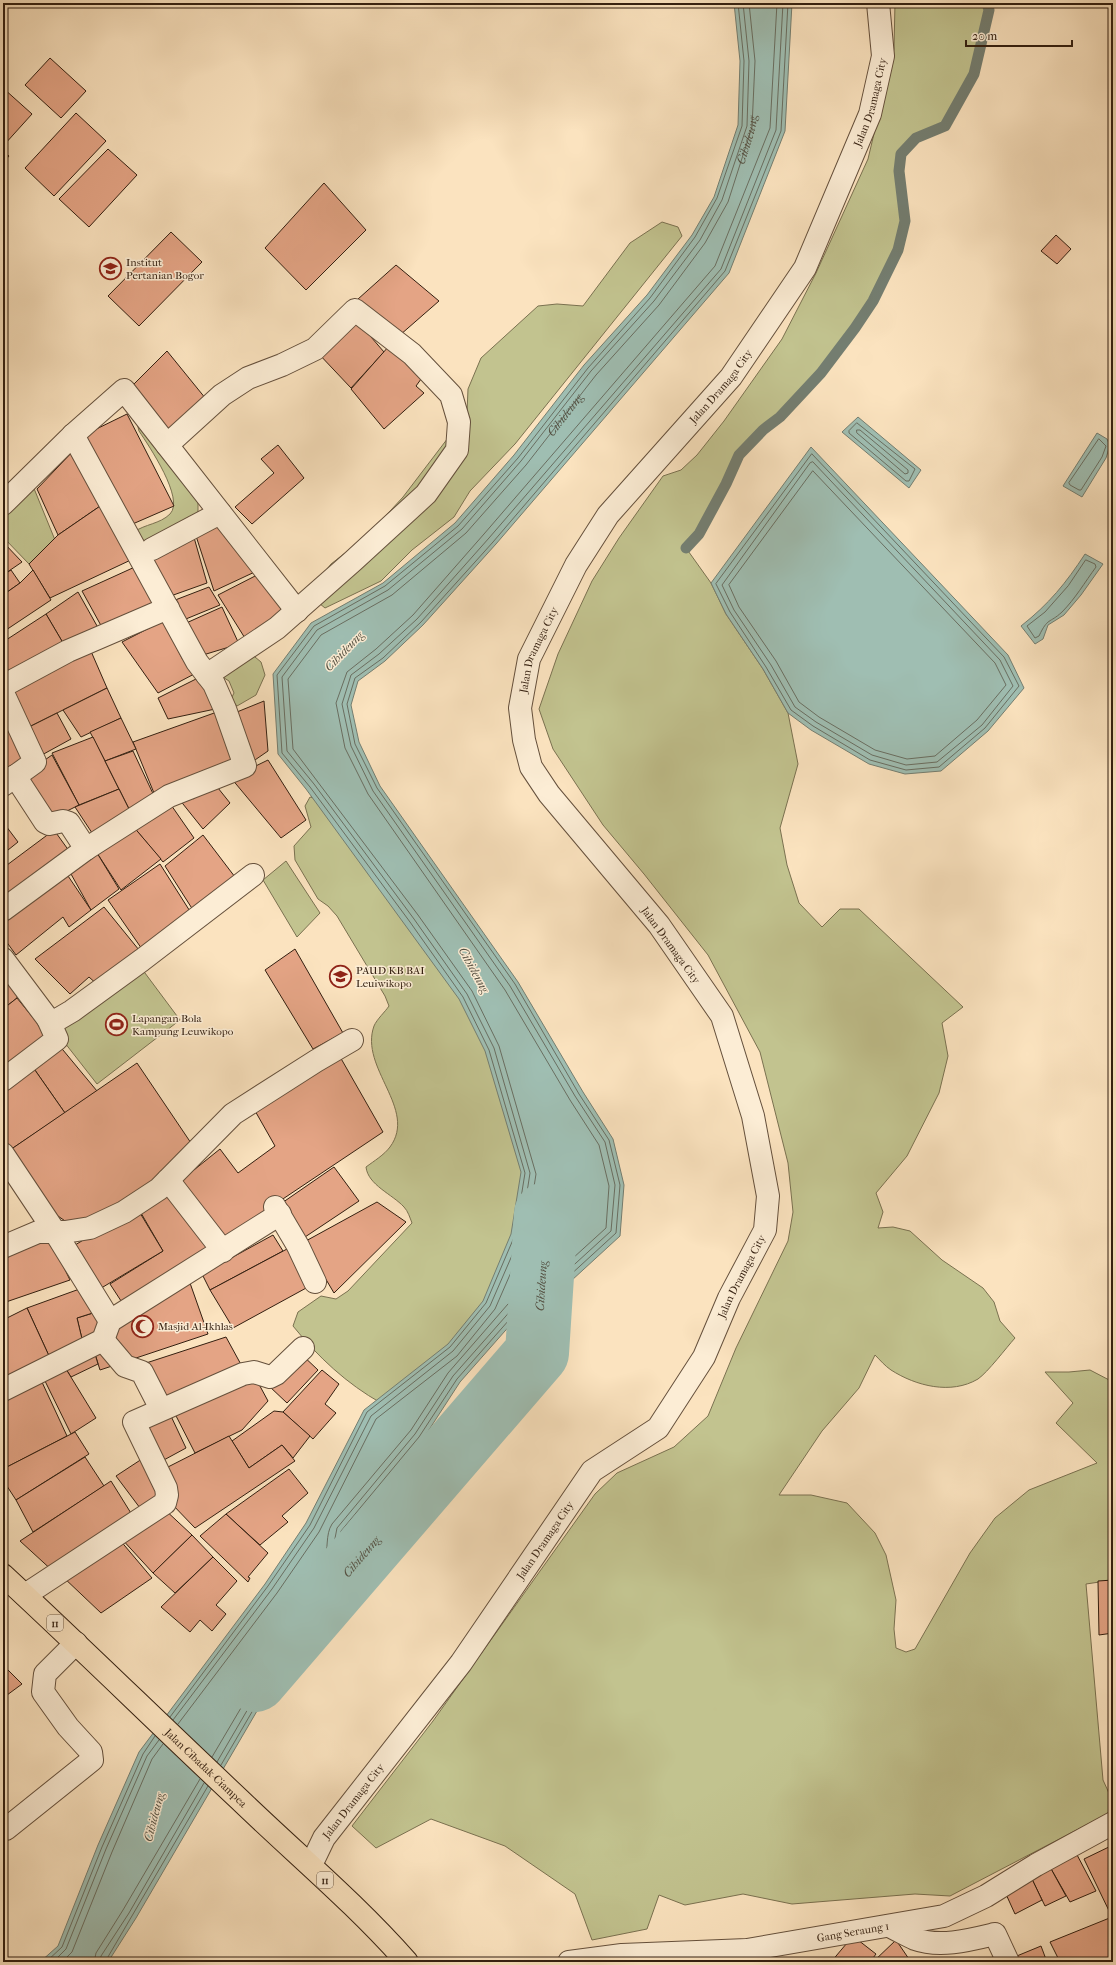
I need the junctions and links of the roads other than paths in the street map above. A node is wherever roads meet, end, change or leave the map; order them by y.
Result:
1 (878, 3) edge
2 (73, 435) junction
3 (167, 445) junction
4 (3, 504) edge
5 (220, 513) junction
6 (152, 549) dead end
7 (168, 608) junction
8 (297, 611) junction
9 (207, 675) junction
10 (4, 698) edge
11 (9, 780) edge
12 (86, 849) junction
13 (253, 875) dead end
14 (3, 910) edge
15 (3, 959) edge
16 (48, 1019) junction
17 (352, 1040) dead end
18 (3, 1080) edge
19 (3, 1154) edge
20 (168, 1180) junction
21 (55, 1232) junction
22 (3, 1247) edge
23 (223, 1251) junction
24 (315, 1282) dead end
25 (107, 1331) junction
26 (303, 1348) dead end
27 (3, 1390) edge
28 (161, 1409) junction
29 (3, 1575) edge
30 (25, 1595) junction
31 (76, 1642) junction
32 (1113, 1823) edge
33 (3, 1827) edge
34 (311, 1865) junction
35 (889, 1926) junction
36 (407, 1962) edge
37 (569, 1962) edge
38 (1008, 1962) edge

1 - 34 street, Jalan Dramaga City
2 - 3 street
2 - 4 street
2 - 7 street
3 - 5 street
3 - 8 street
5 - 6 street
5 - 8 street
7 - 9 street
7 - 10 street
8 - 9 street
9 - 12 street
10 - 11 street
11 - 12 street
12 - 14 street
13 - 16 street
15 - 16 street
16 - 18 street
17 - 20 street
19 - 21 street
20 - 21 street
20 - 23 street
21 - 22 street
21 - 25 street
23 - 24 street
23 - 25 street
25 - 27 street
25 - 28 street
26 - 28 street
28 - 30 street
29 - 30 highway, Jalan Cibadak-Ciampea / 11
30 - 31 highway, Jalan Cibadak-Ciampea / 11
31 - 33 street
31 - 34 highway, Jalan Cibadak-Ciampea / 11
32 - 35 street, Gang Seraung 1
34 - 36 highway, Jalan Cibadak-Ciampea / 11
35 - 37 street, Gang Seraung 1
35 - 38 street

